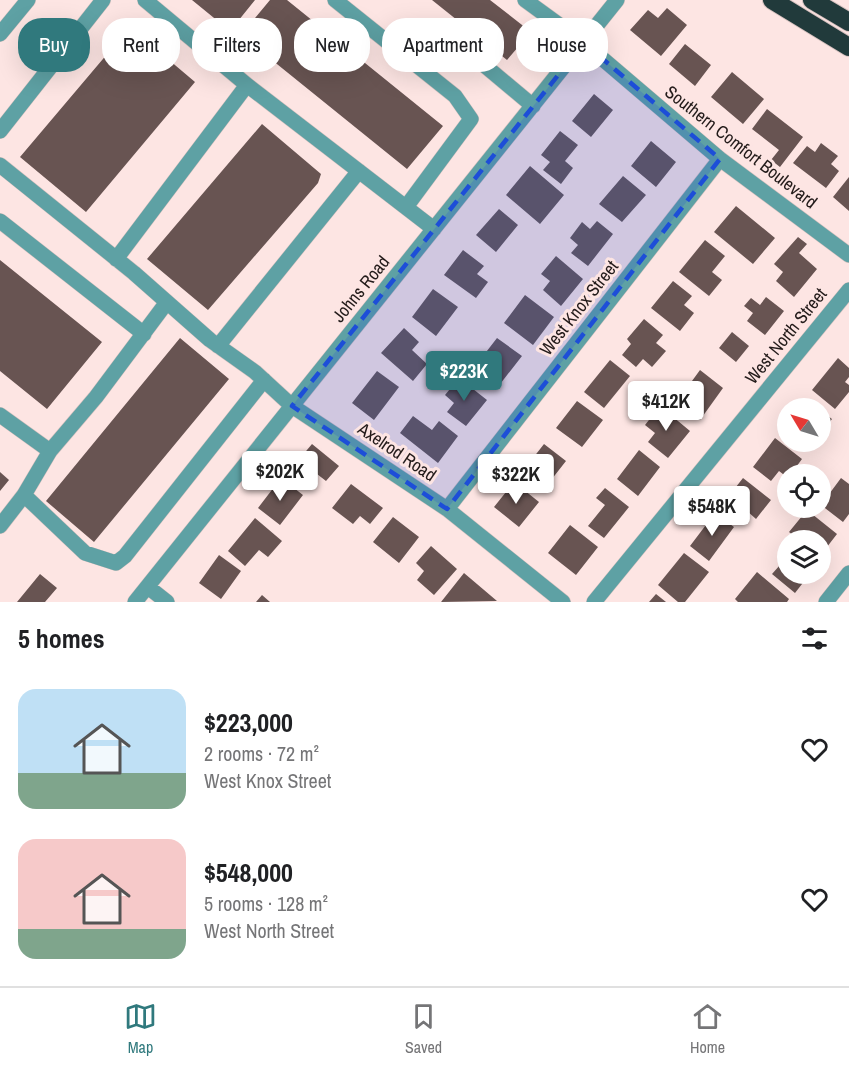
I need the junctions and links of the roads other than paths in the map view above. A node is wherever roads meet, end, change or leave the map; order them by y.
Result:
1 (28, 0) edge
2 (104, 0) edge
3 (145, 0) edge
4 (335, 0) edge
5 (525, 0) edge
6 (617, 0) edge
7 (772, 0) edge
8 (812, 0) edge
9 (550, 18) edge
10 (603, 18) edge
11 (849, 22) edge
12 (0, 34) edge
13 (849, 47) edge
14 (608, 63) edge
15 (492, 72) edge
16 (561, 72) edge
17 (247, 85) junction
18 (533, 106) junction
19 (0, 131) edge
20 (720, 159) junction
21 (0, 165) edge
22 (359, 171) junction
23 (406, 207) junction
24 (0, 221) edge
25 (434, 229) junction
26 (849, 255) edge
27 (116, 259) junction
28 (849, 290) edge
29 (167, 302) junction
30 (144, 334) junction
31 (218, 346) junction
32 (264, 380) junction
33 (292, 406) junction
34 (0, 415) edge
35 (50, 451) junction
36 (24, 495) junction
37 (447, 509) junction
38 (0, 526) edge
39 (849, 573) edge
40 (148, 587) junction
41 (135, 602) edge
42 (167, 602) edge
43 (563, 602) edge
44 (594, 602) edge
45 (826, 602) edge

1 - 12 street
2 - 19 street
3 - 17 street
4 - 23 street
5 - 9 street, Southern Comfort Boulevard
6 - 10 street, Johns Road
7 - 13 highway
8 - 11 highway
14 - 20 street, Southern Comfort Boulevard
15 - 18 street
16 - 18 street, Johns Road
17 - 22 street
17 - 27 street
18 - 25 street, Johns Road
20 - 26 street, Southern Comfort Boulevard
20 - 37 street, West Knox Street
21 - 27 street, Axelrod Road
22 - 23 street
22 - 31 street
23 - 25 street
24 - 30 street
25 - 33 street, Johns Road
27 - 29 street, Axelrod Road
28 - 44 street, West North Street
29 - 30 street
29 - 31 street, Axelrod Road
30 - 35 street
31 - 32 street, Axelrod Road
32 - 33 street, Axelrod Road
32 - 36 street
33 - 37 street, Axelrod Road
33 - 40 street, Johns Road
34 - 35 street
35 - 36 street
36 - 38 street
37 - 43 street, Axelrod Road
39 - 45 street
40 - 41 street, Johns Road
40 - 42 street

